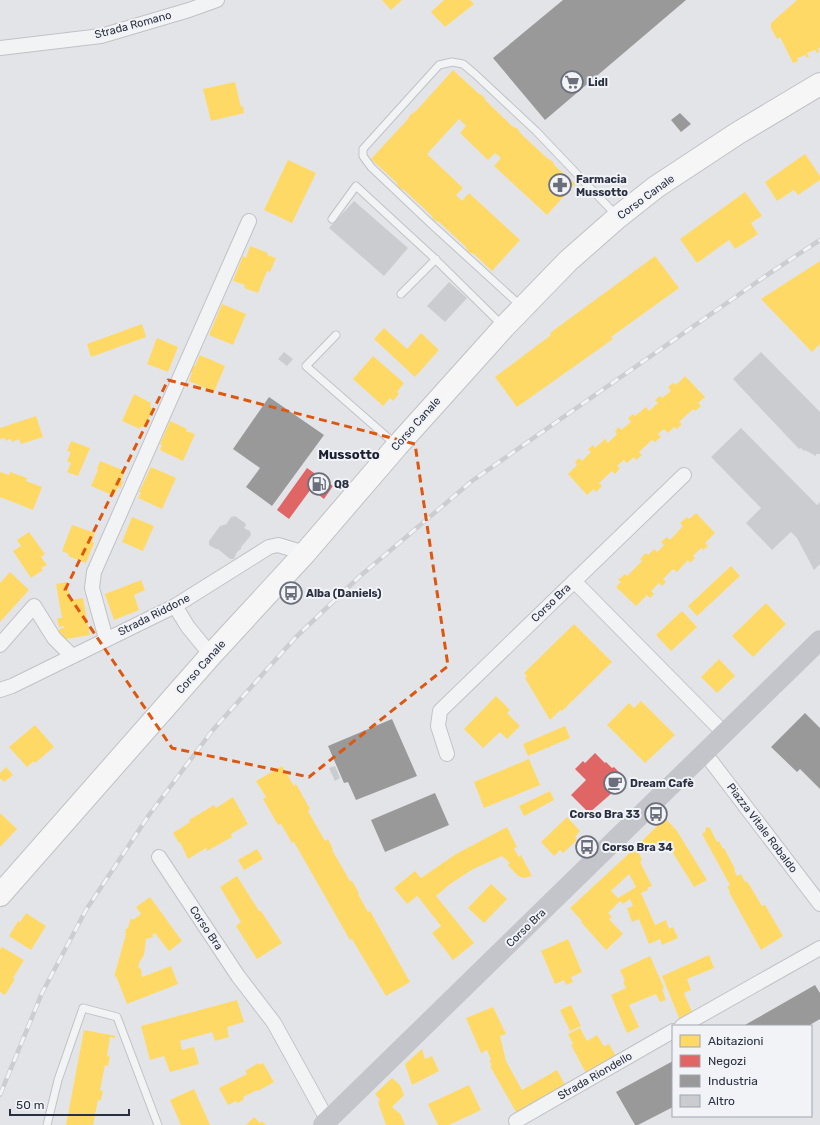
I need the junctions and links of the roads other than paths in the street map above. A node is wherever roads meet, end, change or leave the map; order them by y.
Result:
1 (217, 0) edge
2 (0, 48) edge
3 (820, 84) edge
4 (618, 217) junction
5 (332, 219) dead end
6 (249, 221) dead end
7 (436, 259) junction
8 (401, 294) dead end
9 (523, 307) junction
10 (504, 327) junction
11 (336, 335) dead end
12 (397, 446) junction
13 (684, 475) dead end
14 (304, 552) junction
15 (574, 581) junction
16 (175, 606) junction
17 (106, 639) junction
18 (820, 640) edge
19 (0, 645) edge
20 (72, 656) junction
21 (211, 656) junction
22 (0, 690) edge
23 (724, 733) junction
24 (704, 752) junction
25 (446, 754) dead end
26 (159, 857) dead end
27 (0, 894) edge
28 (820, 904) edge
29 (820, 948) edge
30 (684, 1025) edge
31 (672, 1032) edge
32 (516, 1120) dead end
33 (325, 1123) edge
34 (48, 1125) edge
35 (158, 1125) edge

1 - 2 street, Strada Romano
3 - 4 main road, Corso Canale
4 - 9 main road, Corso Canale
4 - 9 lane
5 - 7 lane
6 - 17 street
7 - 8 lane
7 - 10 lane
9 - 10 main road, Corso Canale
10 - 12 main road, Corso Canale
11 - 12 lane
12 - 14 main road, Corso Canale
13 - 15 street, Corso Bra
14 - 16 street, Strada Riddone
14 - 21 main road, Corso Canale
15 - 23 street, Corso Bra
15 - 25 street, Corso Bra
16 - 17 street, Strada Riddone
16 - 21 street
17 - 20 street, Strada Riddone
18 - 23 street, Corso Bra
19 - 20 street
20 - 22 street, Strada Riddone
21 - 27 main road, Corso Canale
23 - 24 street, Corso Bra
24 - 28 street, Piazza Vitale Robaldo
24 - 33 street, Corso Bra
26 - 33 street, Corso Bra
29 - 30 street
31 - 32 street, Strada Riondello
34 - 35 lane

